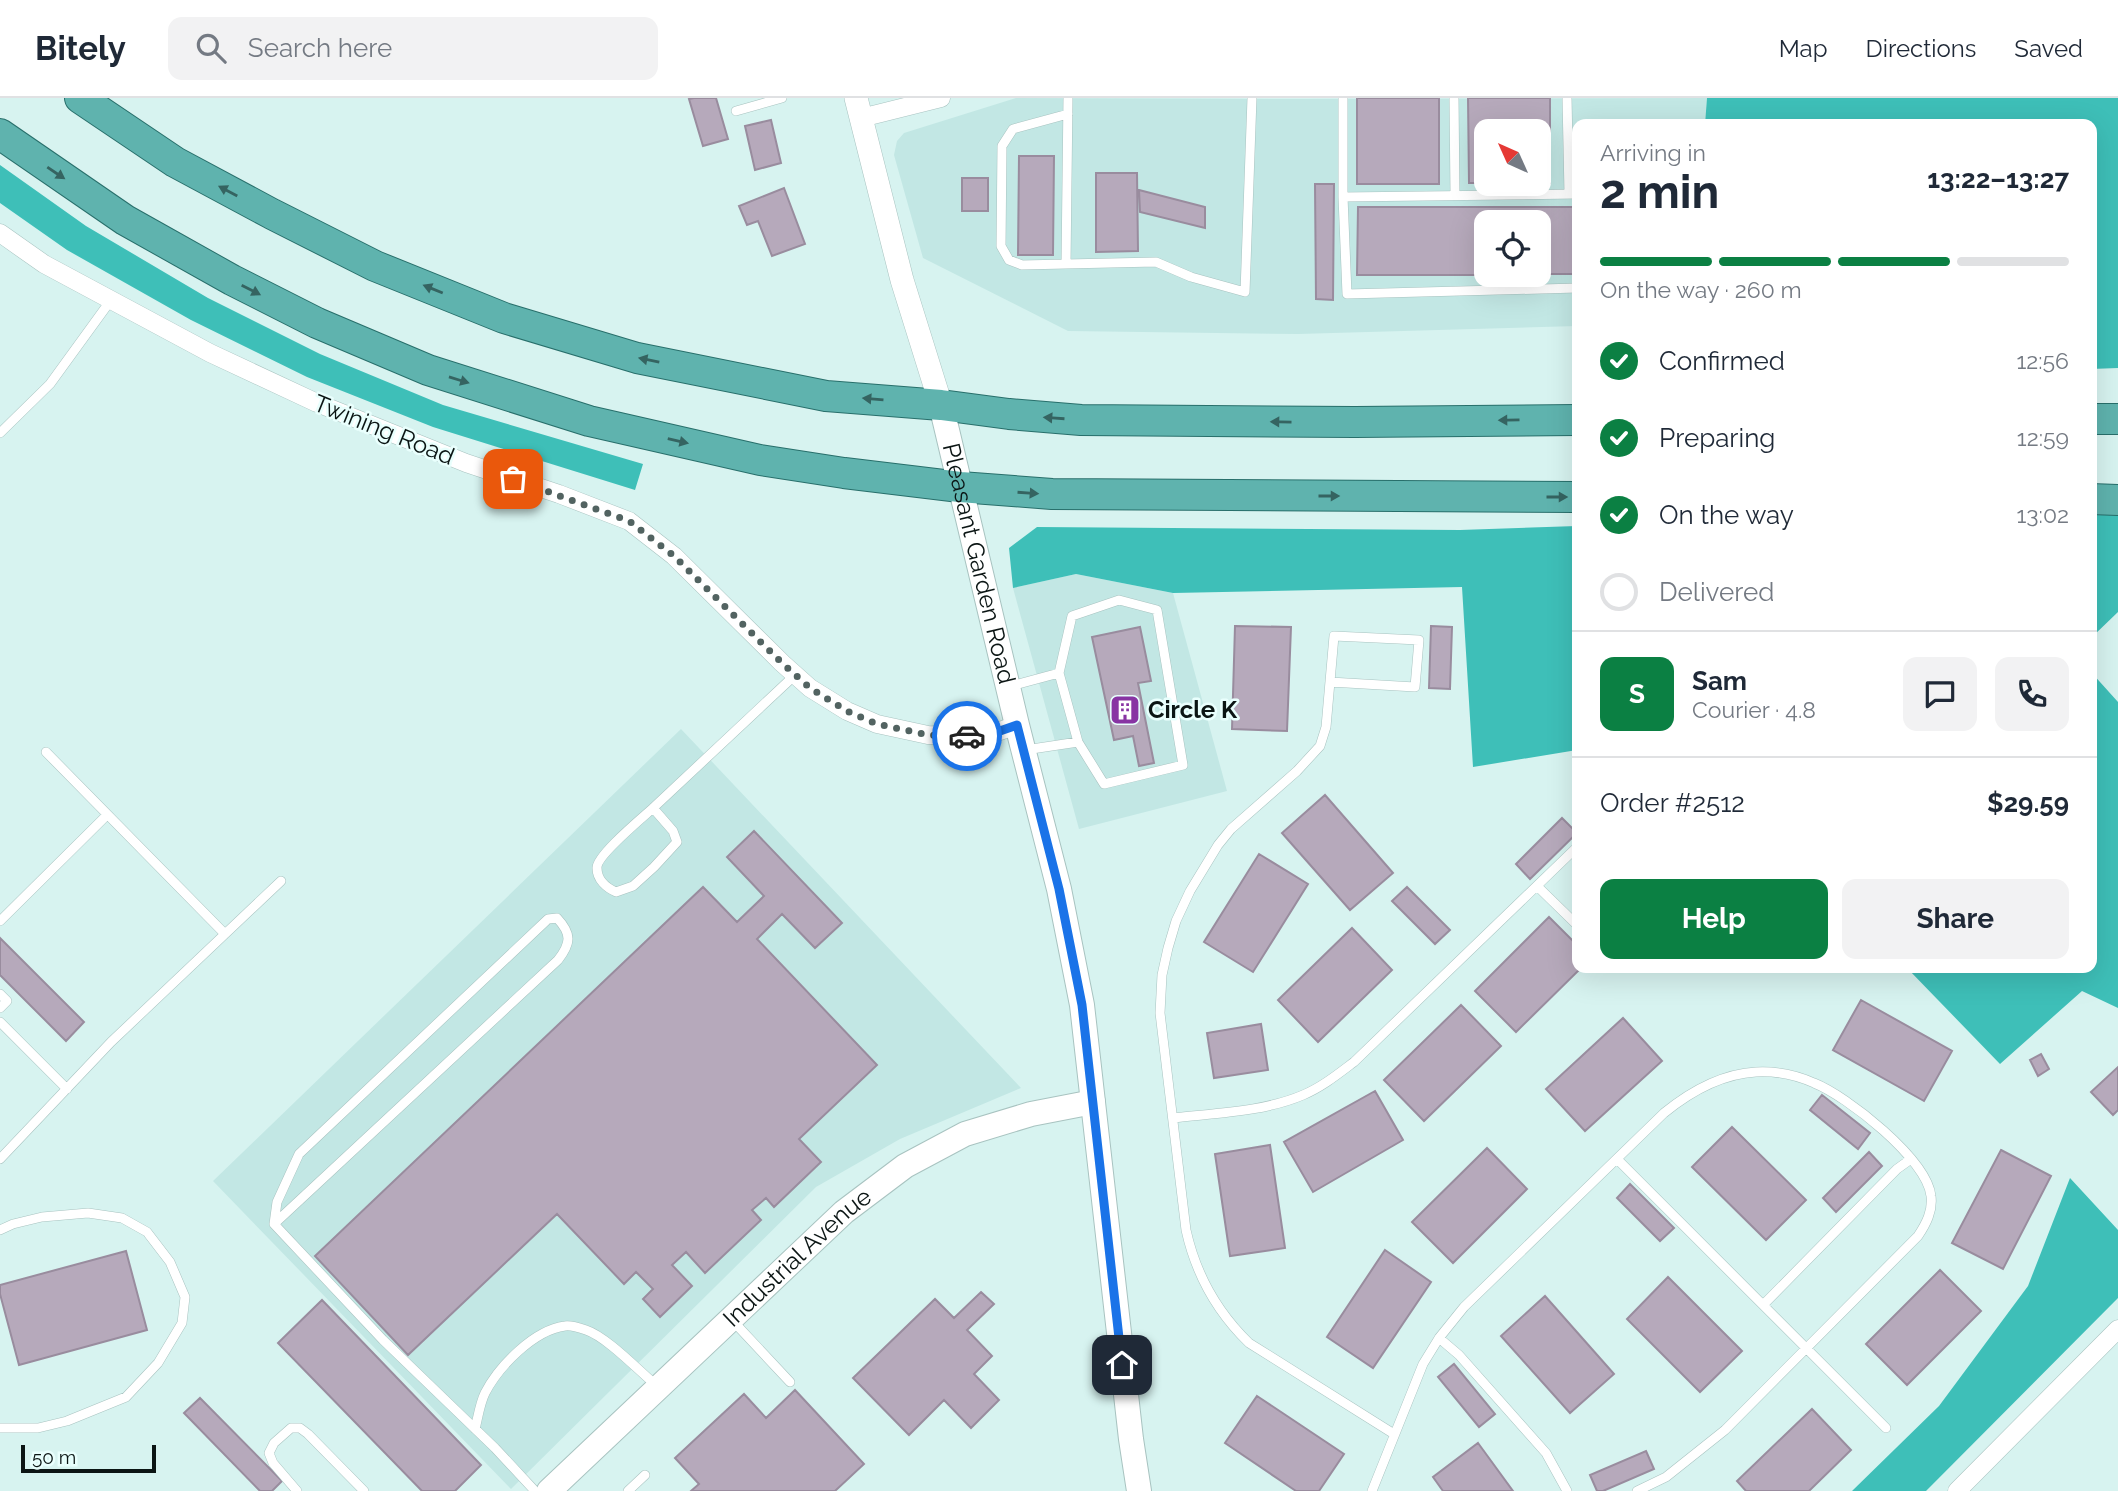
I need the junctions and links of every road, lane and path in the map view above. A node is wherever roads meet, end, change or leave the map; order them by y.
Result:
1 (79, 98) edge
2 (782, 98) edge
3 (941, 98) edge
4 (1068, 98) edge
5 (1252, 98) edge
6 (1343, 98) edge
7 (1454, 98) edge
8 (1567, 98) edge
9 (859, 108) edge
10 (736, 111) dead end
11 (1068, 114) junction
12 (0, 134) edge
13 (1572, 178) edge
14 (1572, 194) edge
15 (1455, 195) junction
16 (1343, 197) junction
17 (0, 233) edge
18 (1066, 264) junction
19 (1572, 288) edge
20 (111, 300) junction
21 (941, 405) junction
22 (2097, 419) edge
23 (2118, 419) edge
24 (1572, 420) edge
25 (0, 433) edge
26 (960, 488) junction
27 (1572, 497) edge
28 (2097, 499) edge
29 (2118, 499) edge
30 (1059, 673) junction
31 (795, 675) junction
32 (1330, 682) junction
33 (1007, 687) junction
34 (1017, 725) junction
35 (1078, 742) junction
36 (1023, 750) junction
37 (46, 752) dead end
38 (653, 808) junction
39 (107, 815) junction
40 (1572, 852) edge
41 (281, 881) dead end
42 (1537, 886) junction
43 (1572, 920) edge
44 (0, 921) edge
45 (225, 934) junction
46 (0, 994) edge
47 (0, 1008) edge
48 (0, 1022) edge
49 (67, 1089) junction
50 (1093, 1102) junction
51 (1173, 1118) junction
52 (0, 1159) edge
53 (1617, 1159) junction
54 (1911, 1159) junction
55 (274, 1224) junction
56 (0, 1230) edge
57 (1763, 1304) junction
58 (731, 1319) junction
59 (2118, 1329) edge
60 (1439, 1338) junction
61 (1807, 1348) junction
62 (790, 1382) dead end
63 (659, 1387) junction
64 (0, 1428) edge
65 (1886, 1428) dead end
66 (475, 1429) junction
67 (1394, 1434) junction
68 (645, 1475) dead end
69 (297, 1491) edge
70 (364, 1491) edge
71 (535, 1491) edge
72 (549, 1491) edge
73 (628, 1491) edge
74 (1139, 1491) edge
75 (1372, 1491) edge
76 (1567, 1491) edge
77 (1637, 1491) edge
78 (1957, 1491) edge

21 -> 1 highway
2 - 10 lane
3 - 9 street
4 - 11 lane
5 - 18 lane
6 - 16 lane
7 - 15 lane
8 - 13 lane
9 - 21 street, Pleasant Garden Road
11 - 18 lane
11 - 18 lane
12 -> 26 highway
14 - 15 lane
15 - 16 lane
16 - 19 lane
17 - 20 street, Twining Road
20 - 25 lane
20 - 31 street, Twining Road
24 -> 21 highway
21 - 26 main road, Pleasant Garden Road
22 - 23 highway
26 -> 27 highway
26 - 33 main road, Pleasant Garden Road
28 - 29 highway
30 - 33 lane
30 - 35 lane
30 - 35 lane
31 - 34 street, Twining Road
31 - 38 lane
32 - 32 lane
32 - 51 lane
33 - 34 main road, Pleasant Garden Road
34 - 36 main road, Pleasant Garden Road
35 - 36 lane
36 - 50 main road, Pleasant Garden Road
37 - 39 lane
38 - 38 lane
39 - 44 lane
39 - 45 lane
40 - 42 lane
41 - 45 lane
42 - 43 lane
42 - 51 lane
45 - 49 lane
46 - 47 lane
48 - 49 lane
49 - 52 lane
50 - 58 main road, Industrial Avenue
50 - 74 main road, Pleasant Garden Road
51 - 67 lane
53 - 54 lane
53 - 57 lane
53 - 60 lane
54 - 57 lane
54 - 61 lane
55 - 55 lane
55 - 66 lane
56 - 64 lane
57 - 61 lane
58 - 62 lane
58 - 63 main road, Industrial Avenue
59 - 78 street
60 - 67 lane
60 - 76 lane
61 - 65 lane
61 - 77 lane
63 - 66 lane
63 - 72 main road, Industrial Avenue
66 - 71 lane
67 - 75 lane
68 - 73 lane
69 - 70 lane

